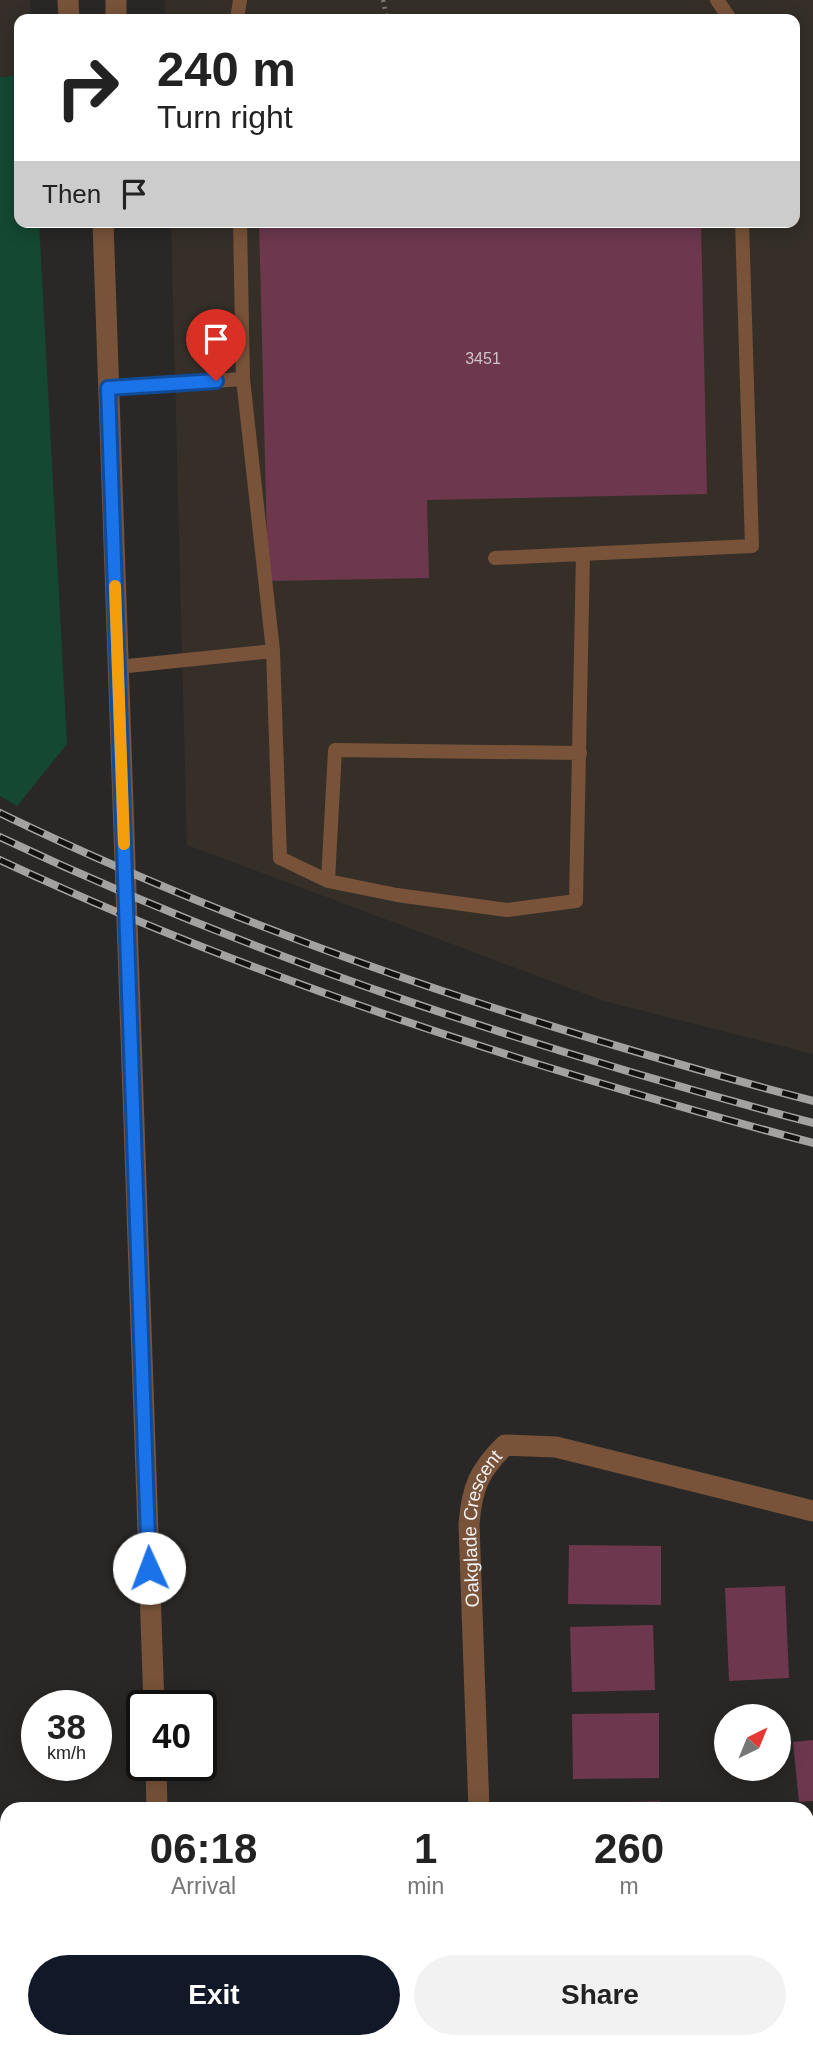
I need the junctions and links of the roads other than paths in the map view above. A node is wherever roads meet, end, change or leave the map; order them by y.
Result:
1 (103, 228) edge
2 (240, 228) edge
3 (742, 228) edge
4 (243, 379) junction
5 (108, 388) junction
6 (583, 554) junction
7 (495, 558) dead end
8 (273, 651) junction
9 (118, 667) junction
10 (580, 753) junction
11 (328, 881) junction
12 (813, 1511) edge
13 (153, 1690) edge
14 (156, 1781) edge
15 (157, 1802) edge
16 (479, 1802) edge

1 - 5 street
2 - 4 lane
3 - 6 lane
4 - 5 lane
4 - 8 lane
5 - 9 street
6 - 7 lane
6 - 10 lane
8 - 9 lane
8 - 11 lane
9 - 13 street
10 - 11 lane
10 - 11 lane
12 - 16 street, Oakglade Crescent
14 - 15 street

